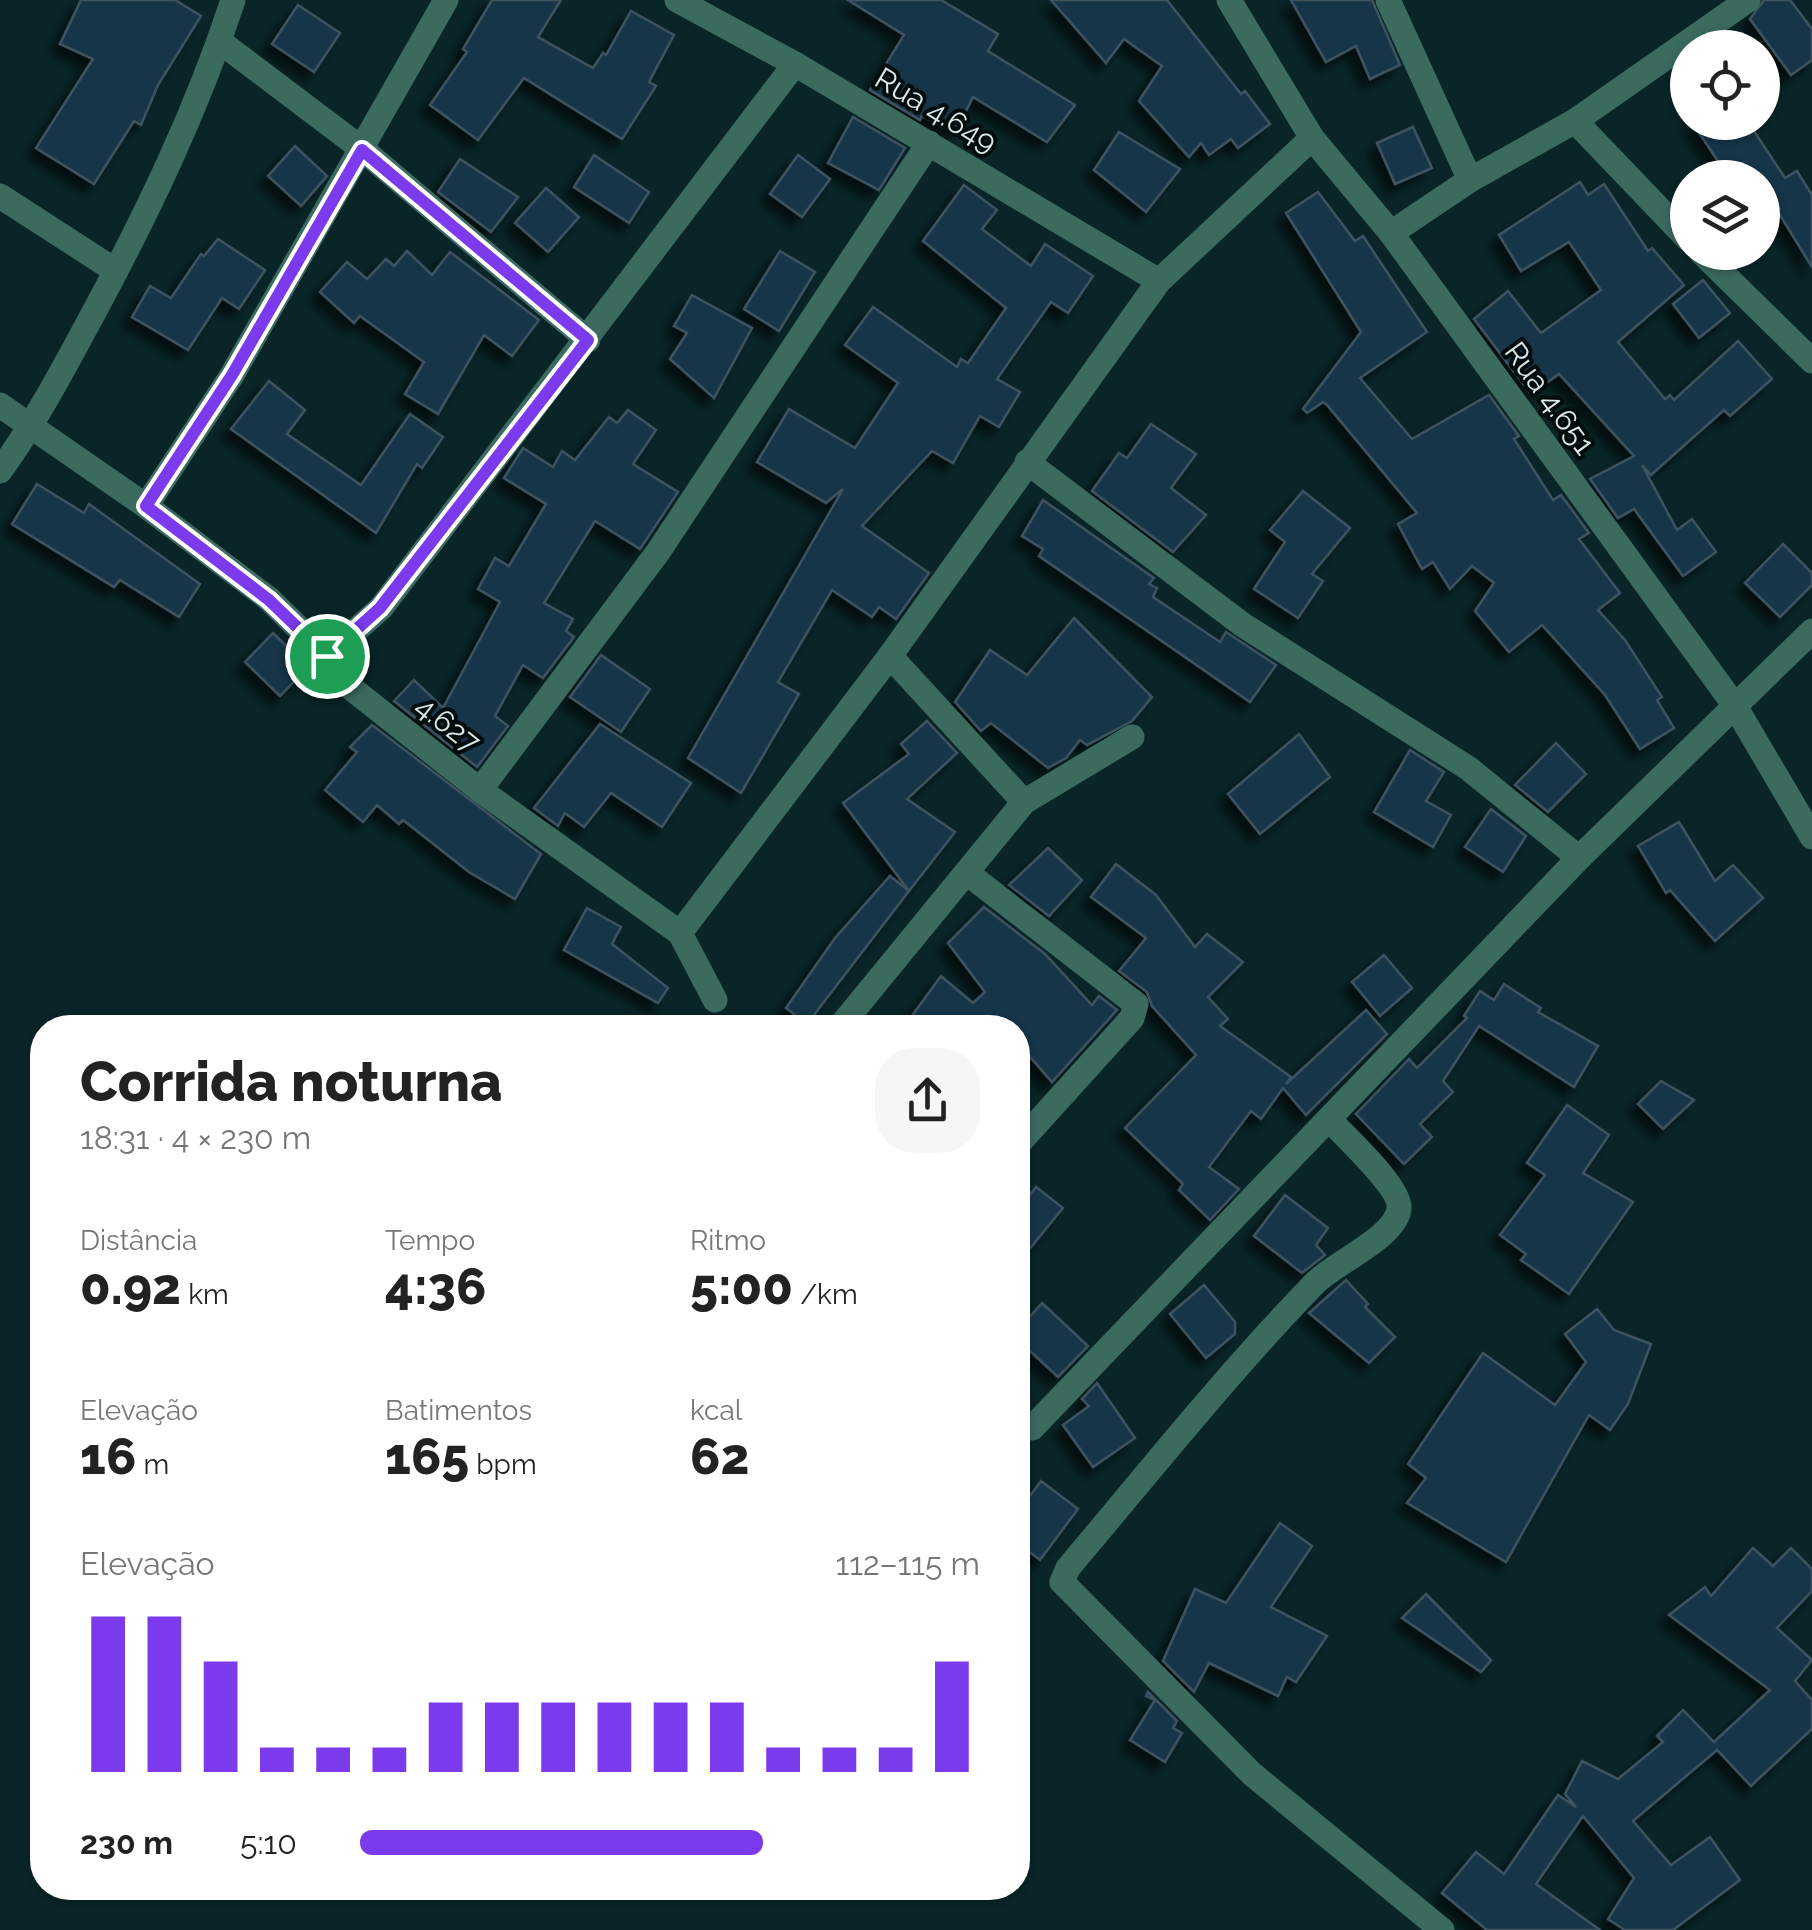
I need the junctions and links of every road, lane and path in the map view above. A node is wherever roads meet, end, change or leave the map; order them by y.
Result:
1 (233, 0) edge
2 (446, 0) edge
3 (677, 0) edge
4 (1230, 0) edge
5 (1388, 0) edge
6 (1748, 0) edge
7 (220, 41) junction
8 (795, 64) junction
9 (1575, 121) junction
10 (1312, 138) junction
11 (929, 143) junction
12 (362, 150) junction
13 (1470, 180) junction
14 (0, 196) edge
15 (1670, 221) edge
16 (1392, 233) junction
17 (1718, 270) edge
18 (116, 271) junction
19 (1159, 281) junction
20 (588, 340) junction
21 (1812, 362) edge
22 (0, 405) edge
23 (33, 426) junction
24 (1027, 462) junction
25 (0, 471) edge
26 (146, 506) junction
27 (1812, 631) edge
28 (327, 656) junction
29 (890, 656) junction
30 (1735, 706) junction
31 (1132, 738) dead end
32 (480, 790) junction
33 (1024, 802) junction
34 (1812, 837) edge
35 (1579, 858) junction
36 (967, 873) junction
37 (680, 932) junction
38 (716, 1000) dead end
39 (849, 1015) edge
40 (1330, 1120) junction
41 (1030, 1131) edge
42 (1032, 1428) dead end
43 (1442, 1930) edge

1 - 7 street
2 - 12 street
3 - 8 street, Rua 4.649
4 - 10 street, Rua 4.651
5 - 13 street
6 - 9 street
7 - 12 street
7 - 18 street
8 - 11 street, Rua 4.649
8 - 20 street
9 - 13 street
9 - 15 street
10 - 16 street, Rua 4.651
10 - 19 street
11 - 19 street, Rua 4.649
11 - 32 street
12 - 20 street
12 - 26 street
13 - 16 street
14 - 18 street
16 - 30 street, Rua 4.651
17 - 21 street
18 - 23 street
19 - 24 street
20 - 28 street
22 - 23 street, 4.627
23 - 25 street
23 - 26 street, 4.627
24 - 29 street
24 - 35 street
26 - 28 street, 4.627
27 - 30 street
28 - 32 street, 4.627
29 - 33 street
29 - 37 street
30 - 34 street, Rua 4.651
30 - 35 street
31 - 33 street
32 - 37 street, 4.627
33 - 36 street
35 - 40 street
36 - 39 street
36 - 41 street
37 - 38 street
40 - 42 street
40 - 43 street

